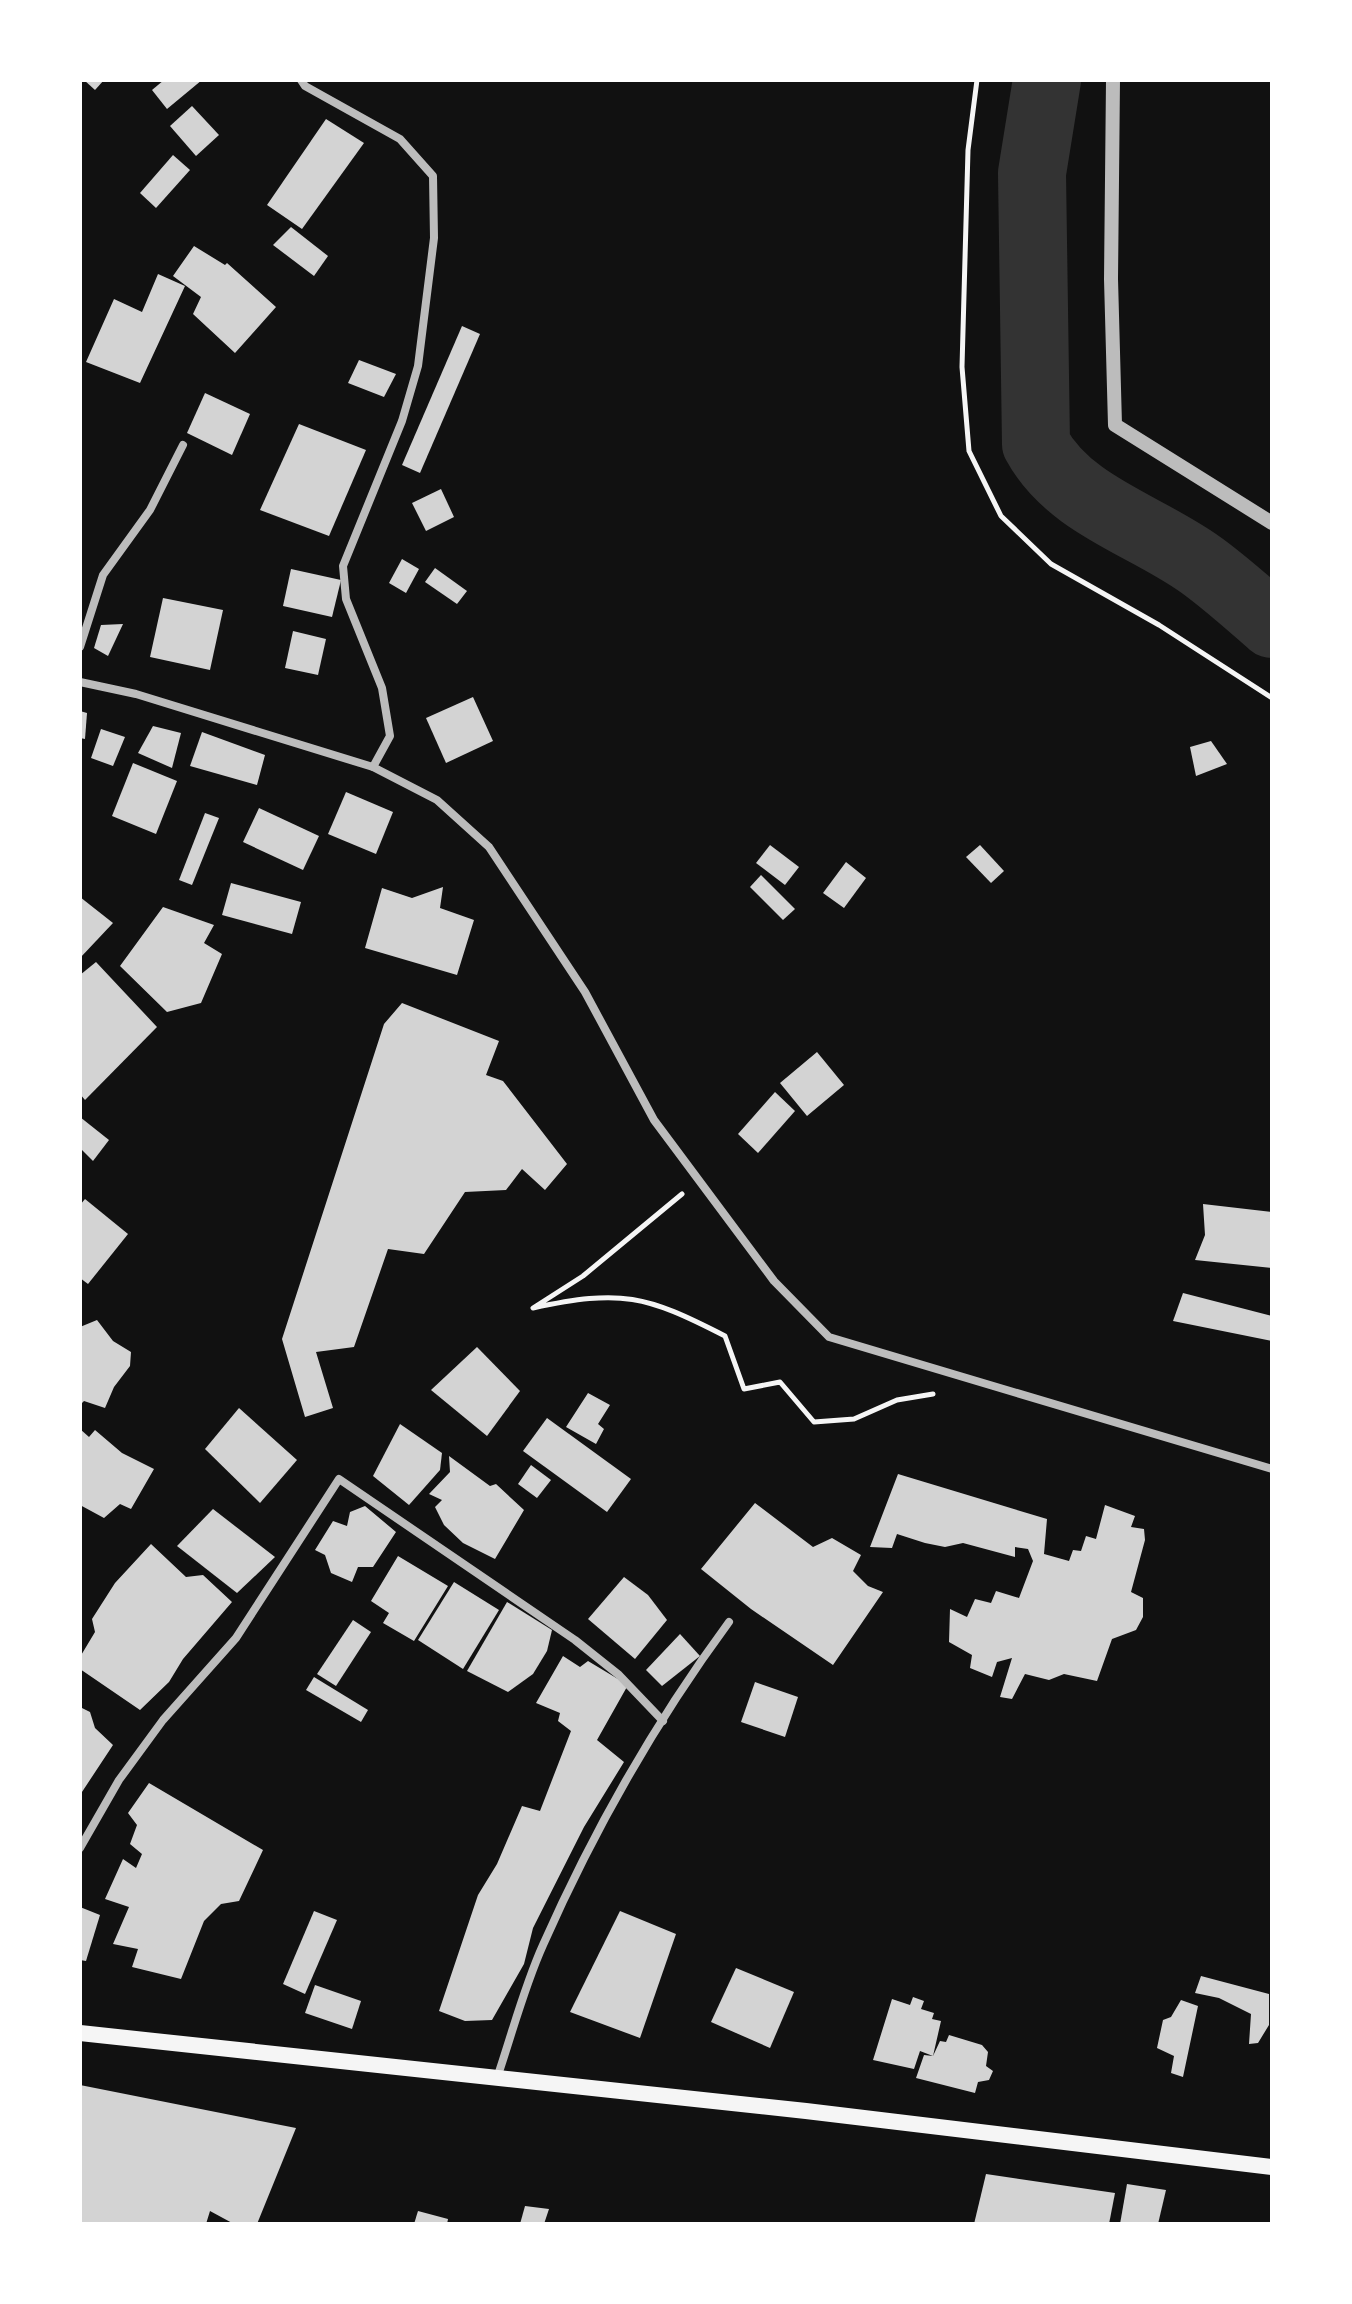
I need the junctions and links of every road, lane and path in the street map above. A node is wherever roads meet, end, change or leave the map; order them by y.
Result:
1 (301, 80) edge
2 (977, 80) edge
3 (1113, 80) edge
4 (183, 445) dead end
5 (1272, 523) edge
6 (80, 647) edge
7 (80, 682) edge
8 (1272, 698) edge
9 (373, 767) junction
10 (698, 1180) junction
11 (943, 1392) dead end
12 (1272, 1469) edge
13 (729, 1622) dead end
14 (663, 1721) junction
15 (80, 1848) edge
16 (80, 2033) edge
17 (496, 2078) junction
18 (1272, 2167) edge

1 - 9 street
2 - 8 path
3 - 5 street
4 - 6 street
7 - 9 street
9 - 10 street
10 - 11 path
10 - 12 street
13 - 14 street
14 - 15 street
14 - 17 street
16 - 17 main road
17 - 18 main road

